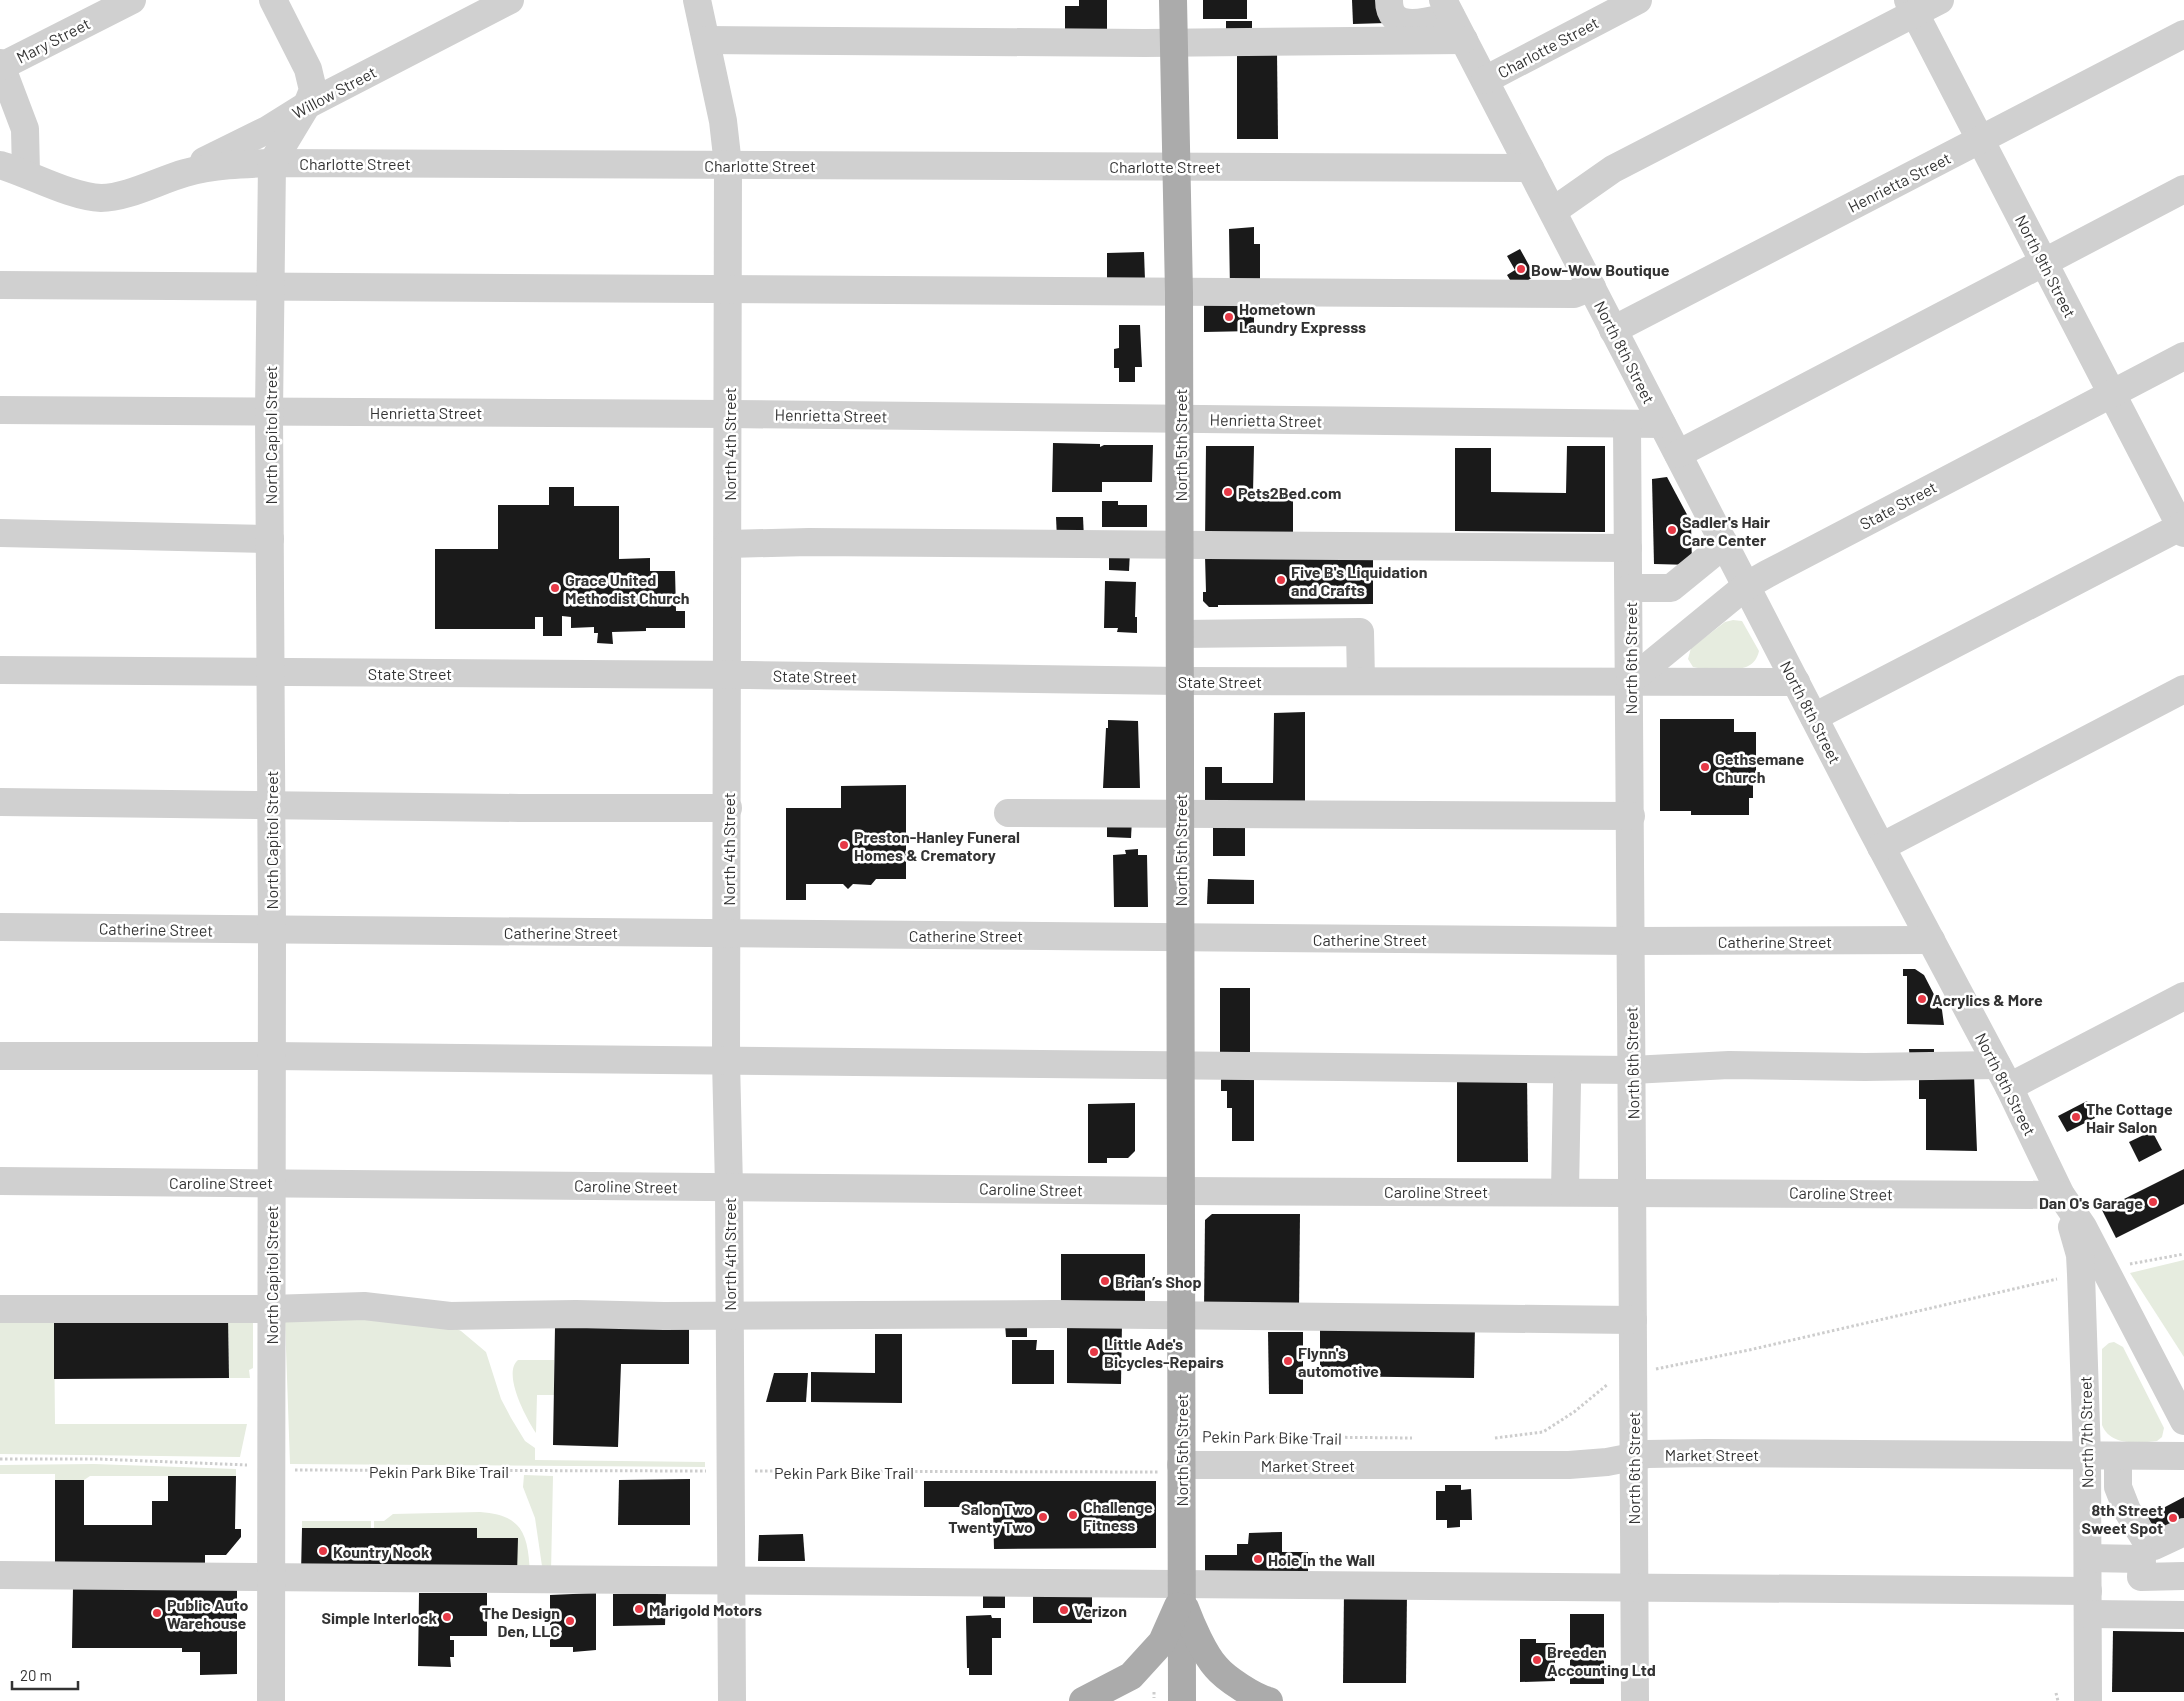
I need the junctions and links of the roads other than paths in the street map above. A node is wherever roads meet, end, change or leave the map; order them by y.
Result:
1 (132, 0) edge
2 (273, 0) edge
3 (510, 0) edge
4 (696, 0) edge
5 (1173, 0) edge
6 (1389, 0) edge
7 (1638, 0) edge
8 (1940, 0) edge
9 (1911, 7) edge
10 (1447, 8) edge
11 (2184, 34) edge
12 (706, 40) junction
13 (1464, 40) junction
14 (1174, 42) junction
15 (1, 65) edge
16 (1485, 80) junction
17 (307, 106) junction
18 (1981, 140) junction
19 (272, 163) junction
20 (0, 165) edge
21 (728, 165) junction
22 (1177, 166) junction
23 (1530, 168) junction
24 (26, 173) junction
25 (157, 182) junction
26 (2184, 189) edge
27 (1552, 211) junction
28 (2044, 262) junction
29 (0, 285) edge
30 (270, 287) junction
31 (1592, 287) junction
32 (729, 289) junction
33 (1179, 292) junction
34 (1613, 330) junction
35 (2184, 356) edge
36 (2112, 394) junction
37 (0, 410) edge
38 (269, 412) junction
39 (729, 414) junction
40 (1180, 419) junction
41 (1662, 424) junction
42 (1627, 425) junction
43 (1678, 454) junction
44 (2183, 528) edge
45 (0, 534) edge
46 (270, 539) junction
47 (728, 544) junction
48 (1180, 544) junction
49 (1725, 544) junction
50 (1628, 548) junction
51 (1746, 586) junction
52 (1629, 588) junction
53 (1180, 634) junction
54 (0, 670) edge
55 (271, 672) junction
56 (726, 675) junction
57 (1180, 681) junction
58 (1361, 681) junction
59 (1630, 681) junction
60 (1796, 682) junction
61 (2184, 689) edge
62 (1814, 717) junction
63 (0, 802) edge
64 (271, 805) junction
65 (728, 808) junction
66 (1008, 813) dead end
67 (1180, 814) junction
68 (1630, 816) junction
69 (1881, 847) junction
70 (0, 928) edge
71 (272, 930) junction
72 (728, 933) junction
73 (1180, 937) junction
74 (1931, 940) junction
75 (1631, 941) junction
76 (2184, 996) edge
77 (0, 1056) edge
78 (271, 1056) junction
79 (726, 1061) junction
80 (1181, 1066) junction
81 (1632, 1070) junction
82 (2003, 1076) junction
83 (1567, 1084) dead end
84 (0, 1181) edge
85 (271, 1182) junction
86 (729, 1187) junction
87 (1182, 1191) junction
88 (1566, 1191) junction
89 (1634, 1191) junction
90 (2061, 1195) junction
91 (2093, 1272) junction
92 (0, 1309) edge
93 (270, 1309) junction
94 (729, 1314) junction
95 (1182, 1315) junction
96 (1633, 1320) junction
97 (2184, 1421) edge
98 (2087, 1456) junction
99 (2118, 1456) junction
100 (2184, 1456) edge
101 (1633, 1457) junction
102 (1170, 1464) junction
103 (2184, 1532) edge
104 (2088, 1558) junction
105 (0, 1575) edge
106 (2184, 1576) edge
107 (271, 1577) junction
108 (731, 1580) junction
109 (1634, 1588) junction
110 (1181, 1591) junction
111 (2088, 1603) junction
112 (2184, 1615) edge
113 (271, 1701) edge
114 (732, 1701) edge
115 (1084, 1701) edge
116 (1182, 1701) edge
117 (1269, 1701) edge
118 (1635, 1701) edge
119 (2088, 1701) edge

1 - 15 street, Mary Street
2 - 17 street
3 - 17 street, Willow Street
4 - 12 street, North 4th Street
5 - 14 main road, North 5th Street
6 - 10 street
7 - 16 street, Charlotte Street
8 - 9 street
9 - 18 street, North 9th Street
9 - 27 street
10 - 13 street, North 8th Street
11 - 18 street, Henrietta Street
12 - 14 street
12 - 21 street, North 4th Street
13 - 14 street
13 - 16 street, North 8th Street
14 - 22 main road, North 5th Street
15 - 24 street
16 - 23 street, North 8th Street
17 - 19 street
17 - 25 street, Willow Street
18 - 28 street, North 9th Street
18 - 34 street, Henrietta Street
19 - 21 street, Charlotte Street
19 - 25 street, Charlotte Street
19 - 30 street, North Capitol Street
20 - 24 street, Charlotte Street
21 - 22 street, Charlotte Street
21 - 32 street, North 4th Street
22 - 23 street, Charlotte Street
22 - 33 main road, North 5th Street
23 - 27 street, North 8th Street
24 - 25 street, Charlotte Street
26 - 28 street
27 - 31 street, North 8th Street
28 - 36 street, North 9th Street
28 - 43 street
29 - 30 street
30 - 32 street
30 - 38 street, North Capitol Street
31 - 33 street
31 - 34 street, North 8th Street
32 - 33 street
32 - 39 street, North 4th Street
33 - 40 main road, North 5th Street
34 - 41 street, North 8th Street
35 - 36 street, State Street
36 - 44 street, North 9th Street
36 - 51 street, State Street
37 - 38 street, Henrietta Street
38 - 39 street, Henrietta Street
38 - 46 street, North Capitol Street
39 - 40 street, Henrietta Street
39 - 47 street, North 4th Street
40 - 42 street, Henrietta Street
40 - 48 main road, North 5th Street
41 - 42 street, Henrietta Street
41 - 43 street, North 8th Street
42 - 50 street, North 6th Street
43 - 49 street, North 8th Street
44 - 62 street
45 - 46 street
46 - 55 street, North Capitol Street
47 - 48 street
47 - 56 street, North 4th Street
48 - 50 street
48 - 53 main road, North 5th Street
49 - 51 street, North 8th Street
49 - 52 street
50 - 52 street, North 6th Street
51 - 59 street, State Street
51 - 60 street, North 8th Street
52 - 59 street, North 6th Street
53 - 57 main road, North 5th Street
53 - 58 street
54 - 55 street, State Street
55 - 56 street, State Street
55 - 64 street, North Capitol Street
56 - 57 street, State Street
56 - 65 street, North 4th Street
57 - 58 street, State Street
57 - 67 main road, North 5th Street
58 - 59 street, State Street
59 - 60 street, State Street
59 - 68 street, North 6th Street
60 - 62 street, North 8th Street
61 - 69 street
62 - 69 street, North 8th Street
63 - 64 street
64 - 65 street
64 - 71 street, North Capitol Street
65 - 72 street, North 4th Street
66 - 67 street
67 - 68 street
67 - 73 main road, North 5th Street
68 - 75 street, North 6th Street
69 - 74 street, North 8th Street
70 - 71 street, Catherine Street
71 - 72 street, Catherine Street
71 - 78 street, North Capitol Street
72 - 73 street, Catherine Street
72 - 79 street, North 4th Street
73 - 75 street, Catherine Street
73 - 80 main road, North 5th Street
74 - 75 street, Catherine Street
74 - 82 street, North 8th Street
75 - 81 street, North 6th Street
76 - 82 street
77 - 78 street
78 - 79 street
78 - 85 street, North Capitol Street
79 - 80 street
79 - 86 street, North 4th Street
80 - 81 street
80 - 87 main road, North 5th Street
81 - 82 street
81 - 89 street, North 6th Street
82 - 90 street, North 8th Street
83 - 88 street
84 - 85 street, Caroline Street
85 - 86 street, Caroline Street
85 - 93 street, North Capitol Street
86 - 87 street, Caroline Street
86 - 94 street, North 4th Street
87 - 88 street, Caroline Street
87 - 95 main road, North 5th Street
88 - 89 street, Caroline Street
89 - 90 street, Caroline Street
89 - 96 street, North 6th Street
90 - 91 street, North 7th Street
91 - 97 street
91 - 98 street, North 7th Street
92 - 93 street
93 - 94 street
93 - 107 street, North Capitol Street
94 - 95 street
94 - 108 street, North 4th Street
95 - 96 street
95 - 102 main road, North 5th Street
96 - 101 street, North 6th Street
98 - 99 street, Market Street
98 - 101 street, Market Street
98 - 104 street, North 7th Street
99 - 100 street, Market Street
99 - 103 street
101 - 102 street, Market Street
101 - 109 street, North 6th Street
102 - 110 main road, North 5th Street
104 - 106 street
104 - 111 street, North 7th Street
105 - 107 street
107 - 108 street
107 - 113 street, North Capitol Street
108 - 110 street
108 - 114 street, North 4th Street
109 - 110 street
109 - 111 street
109 - 118 street, North 6th Street
110 - 115 main road
110 - 116 main road, North 5th Street
110 - 117 main road
111 - 112 street
111 - 119 street, North 7th Street

